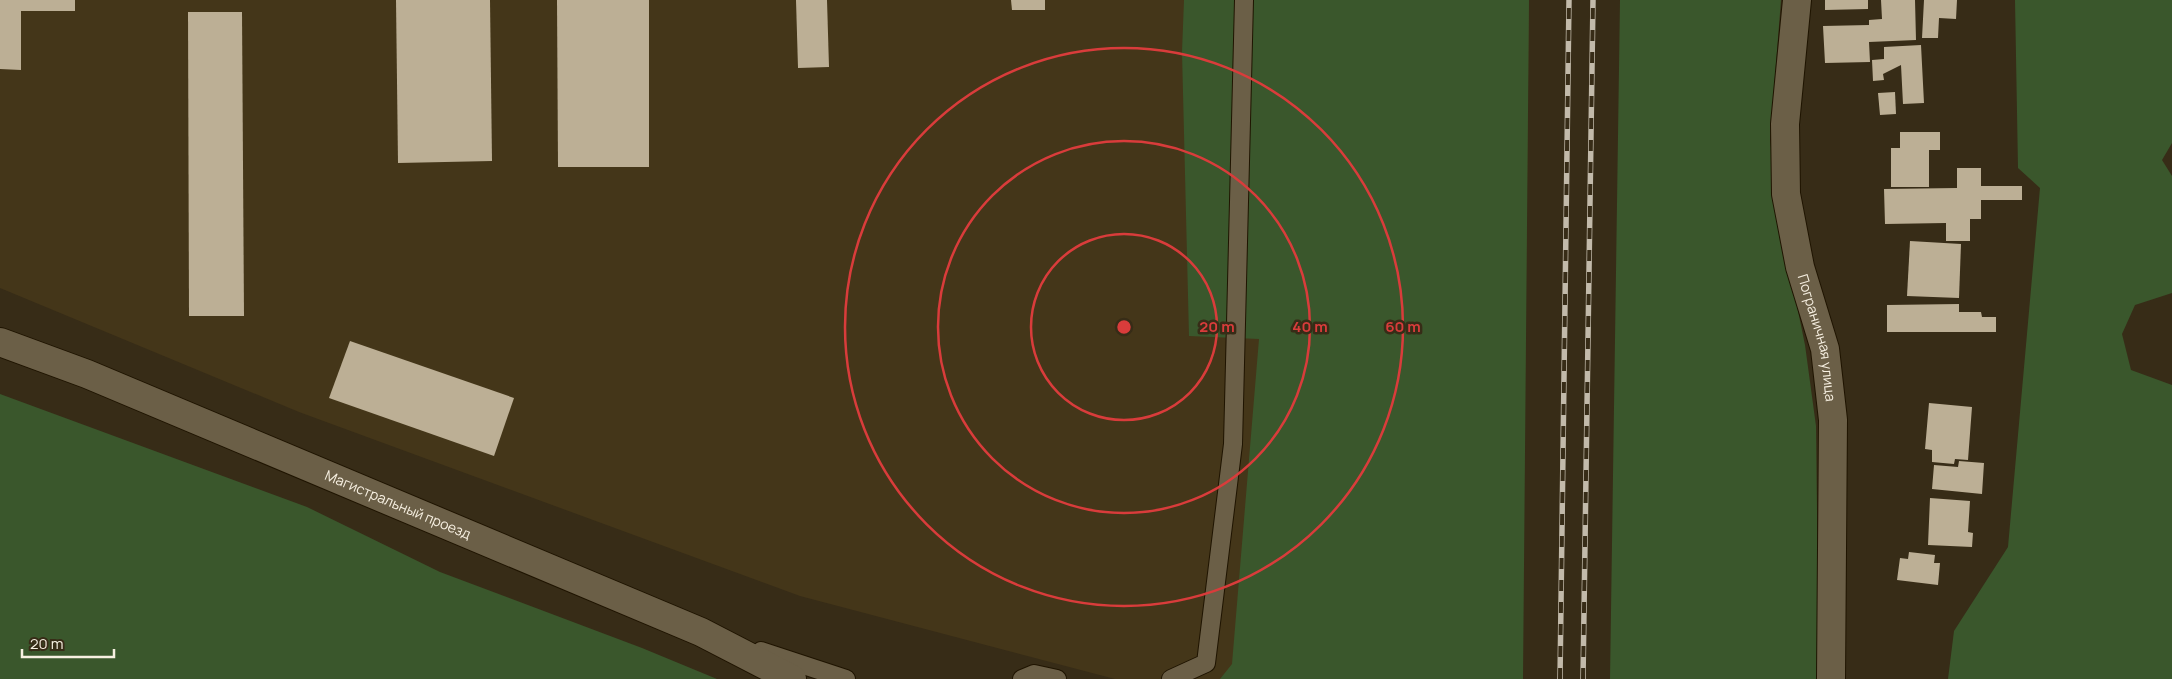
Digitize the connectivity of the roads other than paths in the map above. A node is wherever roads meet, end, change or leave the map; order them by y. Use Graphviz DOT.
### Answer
graph roads {
  1 [pos="1244,0"];
  2 [pos="1797,0"];
  3 [pos="0,342"];
  4 [pos="701,632"];
  5 [pos="792,679"];
  6 [pos="846,679"];
  7 [pos="1022,679"];
  8 [pos="1057,679"];
  9 [pos="1171,679"];
  10 [pos="1831,679"];
  1 -- 9 [label="lane"];
  2 -- 10 [label="main road, Пограничная улица"];
  3 -- 4 [label="main road, Магистральный проезд"];
  4 -- 5 [label="main road, Магистральный проезд"];
  4 -- 6 [label="lane"];
  7 -- 8 [label="lane"];
}
